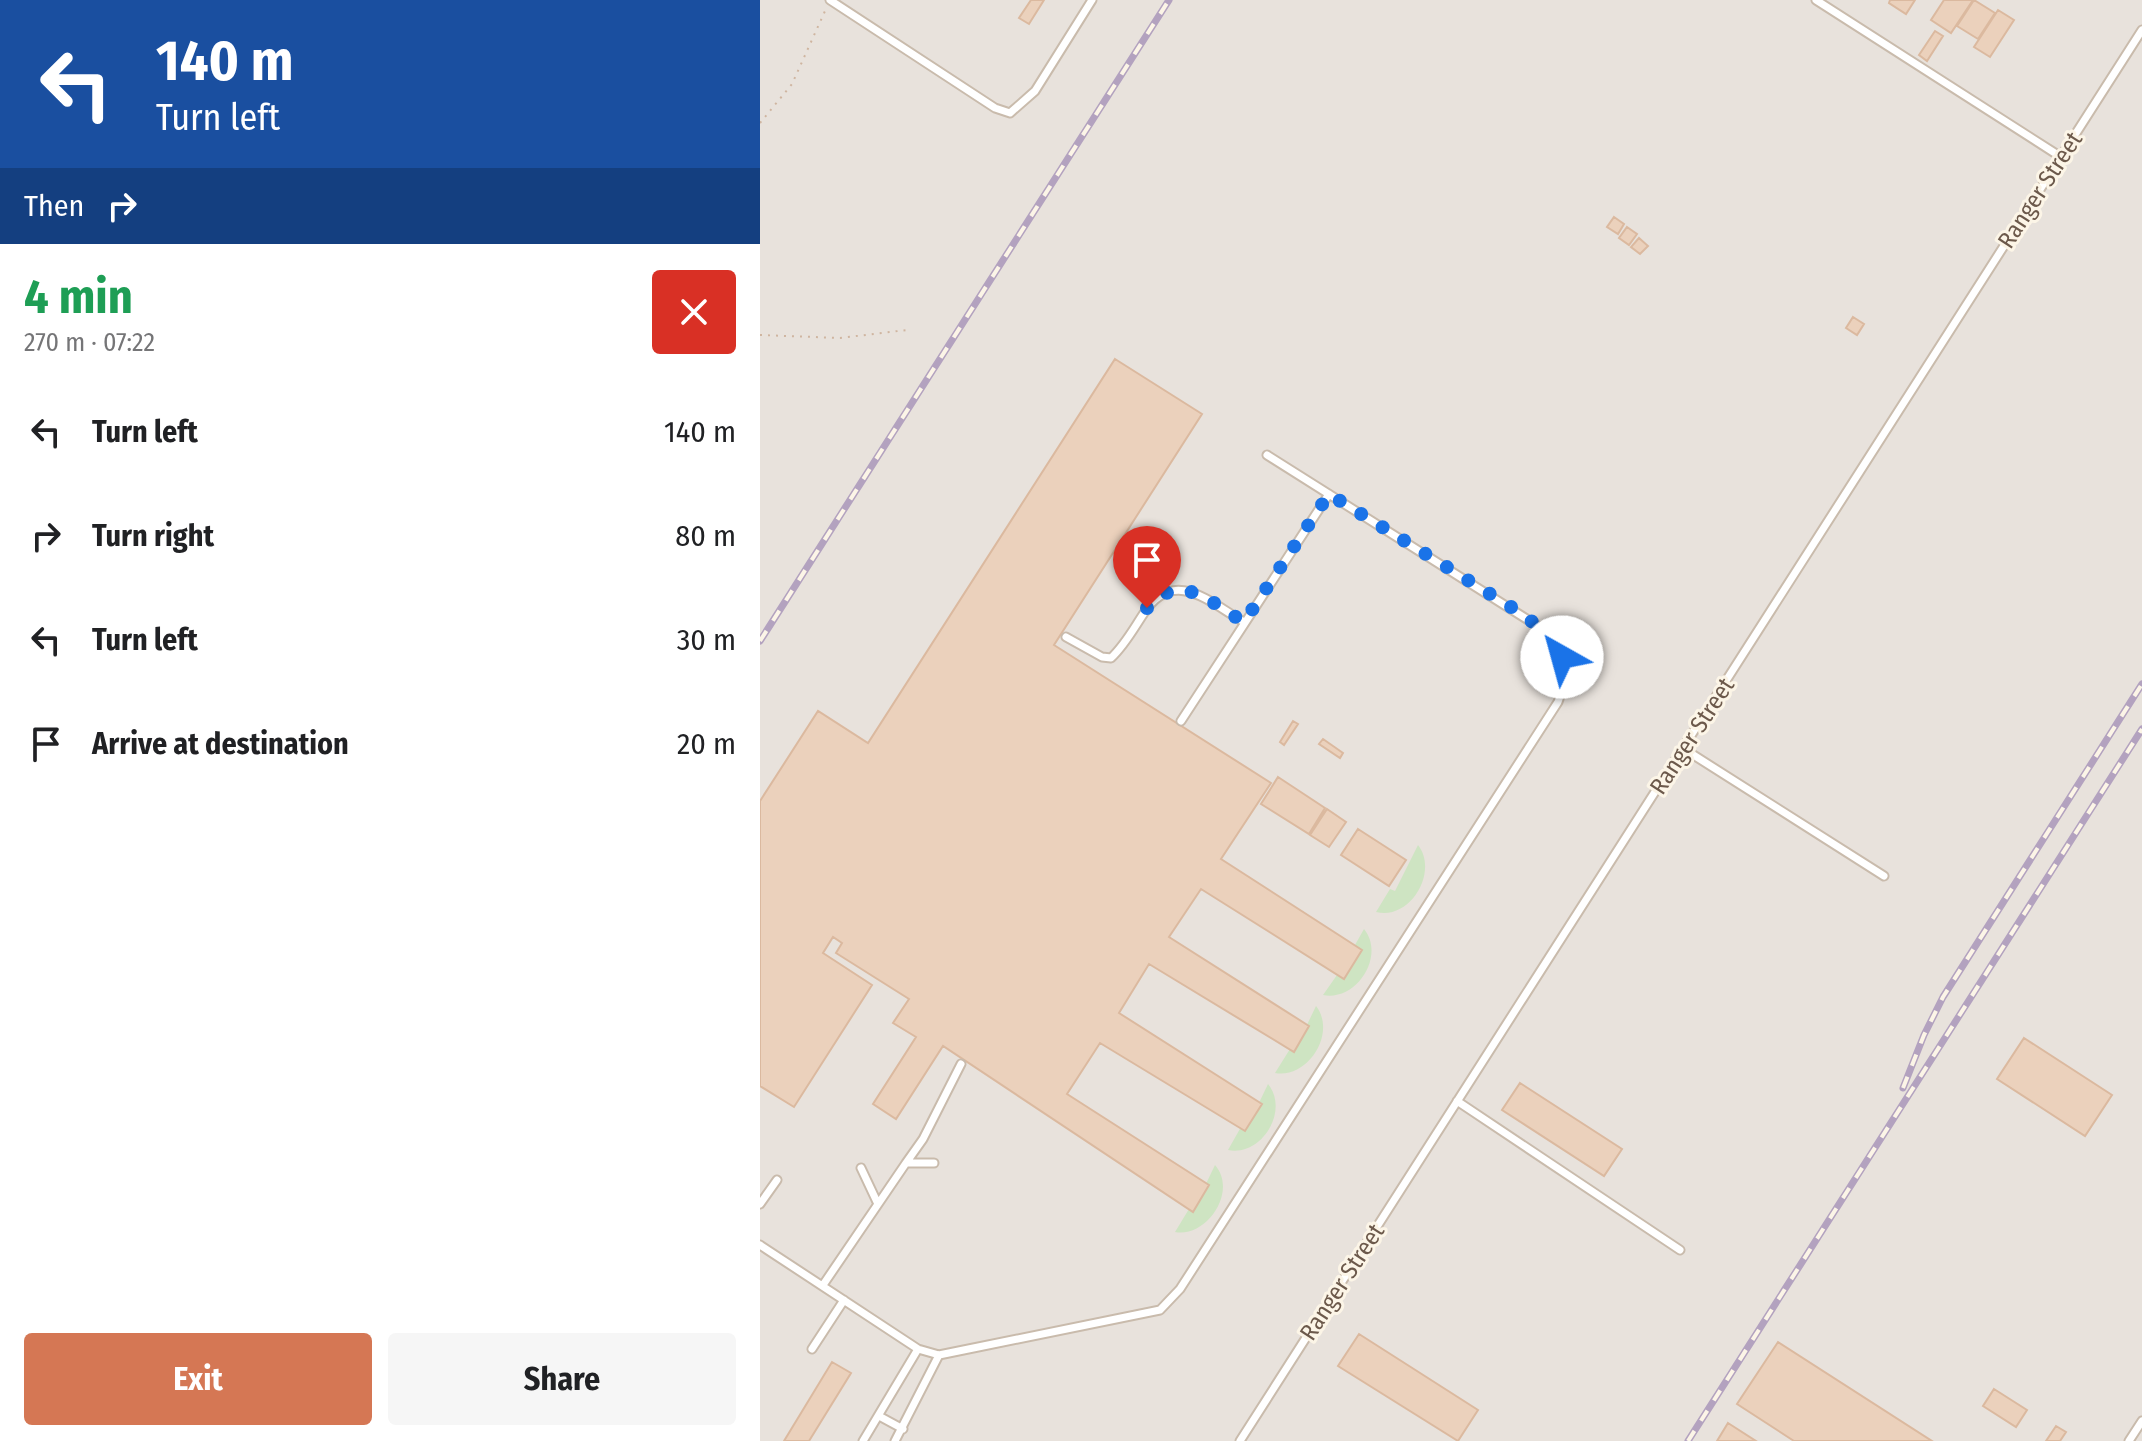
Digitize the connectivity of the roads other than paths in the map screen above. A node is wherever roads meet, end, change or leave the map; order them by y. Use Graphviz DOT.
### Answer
graph roads {
  1 [pos="829,0"];
  2 [pos="1092,0"];
  3 [pos="1819,1"];
  4 [pos="2142,30"];
  5 [pos="2061,157"];
  6 [pos="1267,455"];
  7 [pos="1329,494"];
  8 [pos="1244,622"];
  9 [pos="1066,637"];
  10 [pos="1181,721"];
  11 [pos="1684,749"];
  12 [pos="1884,876"];
  13 [pos="961,1064"];
  14 [pos="1457,1101"];
  15 [pos="906,1163"];
  16 [pos="934,1163"];
  17 [pos="861,1168"];
  18 [pos="777,1180"];
  19 [pos="877,1202"];
  20 [pos="760,1204"];
  21 [pos="760,1245"];
  22 [pos="1680,1250"];
  23 [pos="823,1285"];
  24 [pos="844,1300"];
  25 [pos="812,1349"];
  26 [pos="918,1349"];
  27 [pos="939,1355"];
  28 [pos="879,1416"];
  29 [pos="2142,1421"];
  30 [pos="903,1429"];
  31 [pos="863,1441"];
  32 [pos="895,1441"];
  33 [pos="1240,1441"];
  34 [pos="2129,1441"];
  1 -- 2 [label="lane"];
  3 -- 5 [label="lane"];
  4 -- 5 [label="lane, Ranger Street"];
  5 -- 11 [label="lane, Ranger Street"];
  6 -- 7 [label="lane"];
  7 -- 8 [label="lane"];
  7 -- 27 [label="lane"];
  8 -- 9 [label="lane"];
  8 -- 10 [label="lane"];
  11 -- 12 [label="lane"];
  11 -- 14 [label="lane, Ranger Street"];
  13 -- 15 [label="lane"];
  14 -- 22 [label="lane"];
  14 -- 33 [label="lane, Ranger Street"];
  15 -- 16 [label="lane"];
  15 -- 19 [label="lane"];
  17 -- 19 [label="lane"];
  18 -- 20 [label="lane"];
  19 -- 23 [label="lane"];
  21 -- 23 [label="lane"];
  23 -- 24 [label="lane"];
  24 -- 25 [label="lane"];
  24 -- 26 [label="lane"];
  26 -- 27 [label="lane"];
  26 -- 28 [label="lane"];
  27 -- 30 [label="lane"];
  28 -- 30 [label="lane"];
  28 -- 31 [label="lane"];
  29 -- 34 [label="lane"];
  30 -- 32 [label="lane"];
}
